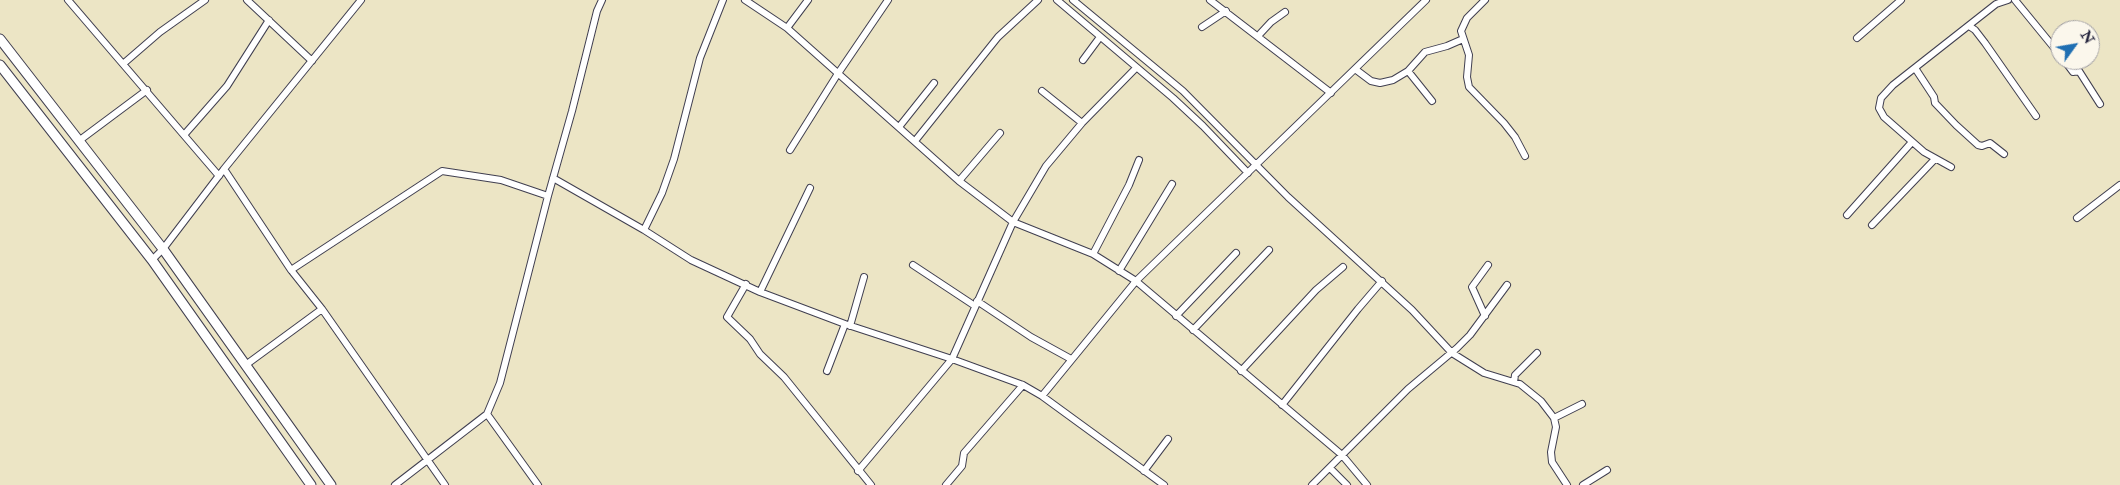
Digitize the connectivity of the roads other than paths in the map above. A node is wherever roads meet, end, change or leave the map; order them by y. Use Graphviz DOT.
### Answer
graph roads {
  1 [pos="68,0"];
  2 [pos="205,0"];
  3 [pos="248,0"];
  4 [pos="362,0"];
  5 [pos="602,0"];
  6 [pos="724,0"];
  7 [pos="808,0"];
  8 [pos="888,0"];
  9 [pos="1038,0"];
  10 [pos="1057,0"];
  11 [pos="1073,0"];
  12 [pos="1210,0"];
  13 [pos="1426,0"];
  14 [pos="1485,0"];
  15 [pos="1901,0"];
  16 [pos="2008,0"];
  17 [pos="2015,0"];
  18 [pos="748,1"];
  19 [pos="1226,11"];
  20 [pos="1284,12"];
  21 [pos="269,20"];
  22 [pos="1968,26"];
  23 [pos="1202,27"];
  24 [pos="787,28"];
  25 [pos="1258,36"];
  26 [pos="1100,38"];
  27 [pos="1857,38"];
  28 [pos="0,39"];
  29 [pos="1463,39"];
  30 [pos="2050,43"];
  31 [pos="312,60"];
  32 [pos="1083,60"];
  33 [pos="123,64"];
  34 [pos="0,65"];
  35 [pos="1136,68"];
  36 [pos="1915,68"];
  37 [pos="1355,69"];
  38 [pos="2072,70"];
  39 [pos="1408,71"];
  40 [pos="837,74"];
  41 [pos="934,83"];
  42 [pos="147,90"];
  43 [pos="1042,91"];
  44 [pos="1331,93"];
  45 [pos="1432,100"];
  46 [pos="2100,104"];
  47 [pos="2036,116"];
  48 [pos="1082,123"];
  49 [pos="899,127"];
  50 [pos="1000,133"];
  51 [pos="184,135"];
  52 [pos="80,140"];
  53 [pos="915,141"];
  54 [pos="1912,142"];
  55 [pos="790,150"];
  56 [pos="2004,154"];
  57 [pos="1525,156"];
  58 [pos="1935,158"];
  59 [pos="1138,160"];
  60 [pos="1257,164"];
  61 [pos="1951,167"];
  62 [pos="224,169"];
  63 [pos="1248,173"];
  64 [pos="219,176"];
  65 [pos="552,178"];
  66 [pos="959,180"];
  67 [pos="1172,184"];
  68 [pos="2120,184"];
  69 [pos="810,188"];
  70 [pos="548,196"];
  71 [pos="1847,215"];
  72 [pos="2077,218"];
  73 [pos="1014,222"];
  74 [pos="1872,225"];
  75 [pos="644,230"];
  76 [pos="163,249"];
  77 [pos="1269,250"];
  78 [pos="1236,253"];
  79 [pos="1093,254"];
  80 [pos="152,260"];
  81 [pos="913,265"];
  82 [pos="1488,265"];
  83 [pos="1343,267"];
  84 [pos="291,270"];
  85 [pos="1119,271"];
  86 [pos="864,276"];
  87 [pos="1136,281"];
  88 [pos="1382,282"];
  89 [pos="746,284"];
  90 [pos="1507,285"];
  91 [pos="760,292"];
  92 [pos="976,303"];
  93 [pos="322,309"];
  94 [pos="1176,316"];
  95 [pos="1485,316"];
  96 [pos="848,325"];
  97 [pos="1193,330"];
  98 [pos="1452,353"];
  99 [pos="1537,353"];
  100 [pos="952,359"];
  101 [pos="1071,360"];
  102 [pos="247,364"];
  103 [pos="1241,370"];
  104 [pos="827,371"];
  105 [pos="1514,382"];
  106 [pos="1023,385"];
  107 [pos="1042,396"];
  108 [pos="1582,404"];
  109 [pos="1282,405"];
  110 [pos="487,414"];
  111 [pos="1554,418"];
  112 [pos="1168,439"];
  113 [pos="1342,456"];
  114 [pos="428,460"];
  115 [pos="1330,468"];
  116 [pos="1607,470"];
  117 [pos="858,471"];
  118 [pos="1144,471"];
  119 [pos="311,485"];
  120 [pos="332,485"];
  121 [pos="395,485"];
  122 [pos="445,485"];
  123 [pos="538,485"];
  124 [pos="871,485"];
  125 [pos="946,485"];
  126 [pos="1164,485"];
  127 [pos="1312,485"];
  128 [pos="1347,485"];
  129 [pos="1367,485"];
  130 [pos="1566,485"];
  131 [pos="1583,485"];
  1 -- 33 [label="street"];
  2 -- 33 [label="street"];
  3 -- 21 [label="street"];
  4 -- 31 [label="street"];
  5 -- 65 [label="street"];
  6 -- 75 [label="street"];
  7 -- 24 [label="street"];
  8 -- 40 [label="street"];
  9 -- 53 [label="street"];
  10 -- 26 [label="street"];
  11 -- 60 [label="street"];
  12 -- 19 [label="street"];
  13 -- 37 [label="street"];
  14 -- 29 [label="street"];
  15 -- 27 [label="street"];
  16 -- 22 [label="street"];
  17 -- 30 [label="street"];
  18 -- 24 [label="street"];
  19 -- 23 [label="street"];
  19 -- 25 [label="street"];
  20 -- 25 [label="street"];
  21 -- 31 [label="street"];
  21 -- 51 [label="street"];
  22 -- 36 [label="street"];
  22 -- 47 [label="street"];
  24 -- 40 [label="street"];
  25 -- 44 [label="street"];
  26 -- 32 [label="street"];
  26 -- 35 [label="street"];
  28 -- 52 [label="street"];
  29 -- 39 [label="street"];
  29 -- 57 [label="street"];
  31 -- 62 [label="street"];
  33 -- 42 [label="street"];
  34 -- 80 [label="street"];
  35 -- 48 [label="street"];
  35 -- 63 [label="street"];
  36 -- 54 [label="street"];
  36 -- 56 [label="street"];
  37 -- 39 [label="street"];
  37 -- 44 [label="street"];
  38 -- 46 [label="street"];
  39 -- 45 [label="street"];
  40 -- 49 [label="street"];
  40 -- 55 [label="street"];
  41 -- 49 [label="street"];
  42 -- 51 [label="street"];
  42 -- 52 [label="street"];
  43 -- 48 [label="street"];
  44 -- 60 [label="street"];
  48 -- 73 [label="street"];
  49 -- 53 [label="street"];
  50 -- 66 [label="street"];
  51 -- 64 [label="street"];
  52 -- 76 [label="street"];
  53 -- 66 [label="street"];
  54 -- 58 [label="street"];
  54 -- 71 [label="street"];
  58 -- 61 [label="street"];
  58 -- 74 [label="street"];
  59 -- 79 [label="street"];
  60 -- 63 [label="street"];
  60 -- 88 [label="street"];
  62 -- 64 [label="street"];
  62 -- 84 [label="street"];
  63 -- 87 [label="street"];
  64 -- 76 [label="street"];
  65 -- 70 [label="street"];
  65 -- 75 [label="street"];
  66 -- 73 [label="street"];
  67 -- 85 [label="street"];
  68 -- 72 [label="street"];
  69 -- 91 [label="street"];
  70 -- 84 [label="street"];
  70 -- 110 [label="street"];
  73 -- 79 [label="street"];
  73 -- 92 [label="street"];
  75 -- 89 [label="street"];
  76 -- 80 [label="street"];
  76 -- 102 [label="street"];
  77 -- 97 [label="street"];
  78 -- 94 [label="street"];
  79 -- 85 [label="street"];
  80 -- 119 [label="street"];
  81 -- 92 [label="street"];
  82 -- 95 [label="street"];
  83 -- 103 [label="street"];
  84 -- 93 [label="street"];
  85 -- 87 [label="street"];
  86 -- 96 [label="street"];
  87 -- 94 [label="street"];
  87 -- 101 [label="street"];
  88 -- 98 [label="street"];
  88 -- 109 [label="street"];
  89 -- 91 [label="street"];
  89 -- 117 [label="street"];
  90 -- 95 [label="street"];
  91 -- 96 [label="street"];
  92 -- 100 [label="street"];
  92 -- 101 [label="street"];
  93 -- 102 [label="street"];
  93 -- 114 [label="street"];
  94 -- 97 [label="street"];
  95 -- 98 [label="street"];
  96 -- 100 [label="street"];
  96 -- 104 [label="street"];
  97 -- 103 [label="street"];
  98 -- 105 [label="street"];
  98 -- 113 [label="street"];
  99 -- 105 [label="street"];
  100 -- 106 [label="street"];
  100 -- 117 [label="street"];
  101 -- 107 [label="street"];
  102 -- 120 [label="street"];
  103 -- 109 [label="street"];
  105 -- 111 [label="street"];
  106 -- 107 [label="street"];
  106 -- 125 [label="street"];
  107 -- 118 [label="street"];
  108 -- 111 [label="street"];
  109 -- 113 [label="street"];
  110 -- 114 [label="street"];
  110 -- 123 [label="street"];
  111 -- 130 [label="street"];
  112 -- 118 [label="street"];
  113 -- 115 [label="street"];
  113 -- 129 [label="street"];
  114 -- 121 [label="street"];
  114 -- 122 [label="street"];
  115 -- 127 [label="street"];
  115 -- 128 [label="street"];
  116 -- 131 [label="street"];
  117 -- 124 [label="street"];
  118 -- 126 [label="street"];
}
